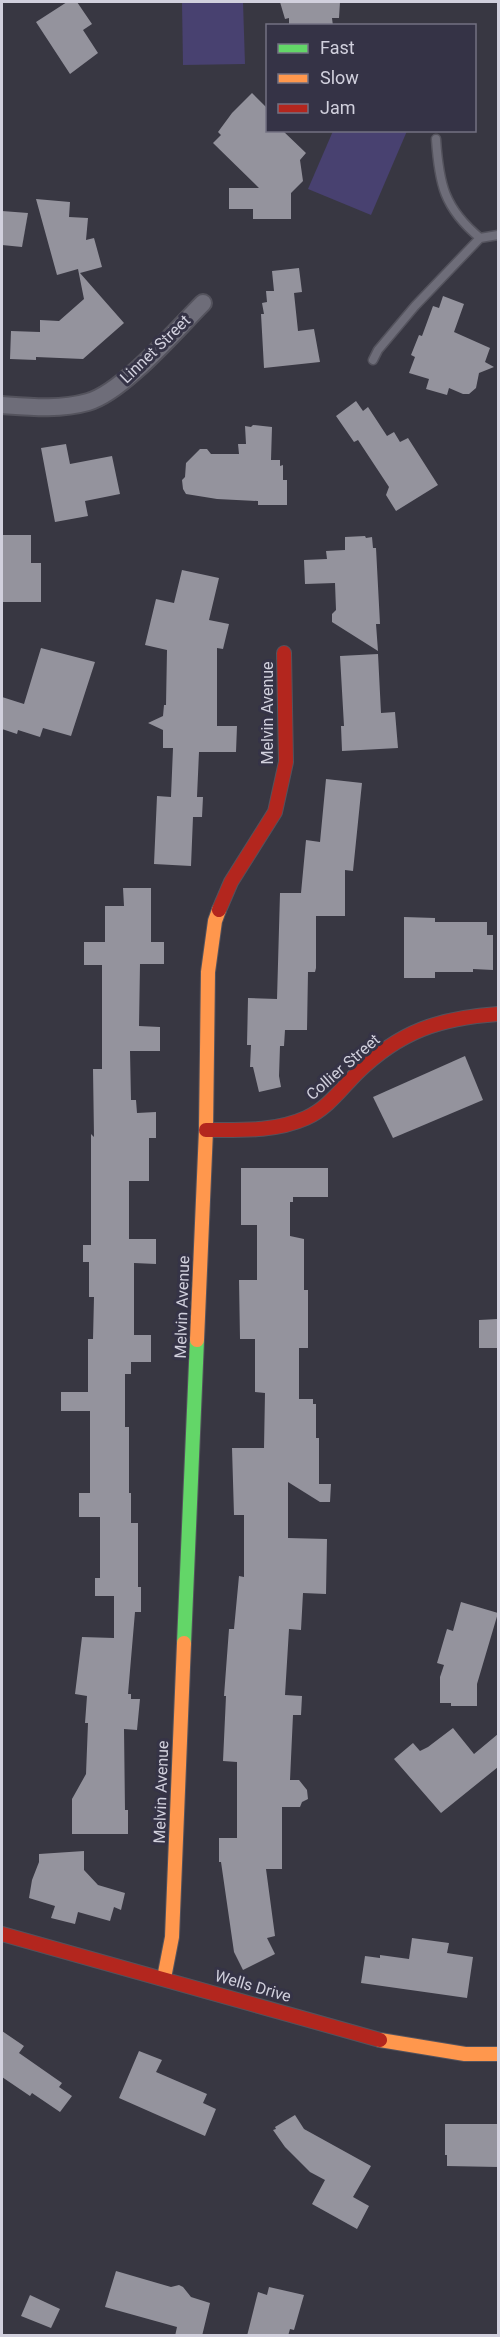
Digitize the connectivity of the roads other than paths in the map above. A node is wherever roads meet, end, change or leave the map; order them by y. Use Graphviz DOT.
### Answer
graph roads {
  1 [pos="436,139"];
  2 [pos="498,235"];
  3 [pos="480,238"];
  4 [pos="202,303"];
  5 [pos="373,360"];
  6 [pos="2,405"];
  7 [pos="284,653"];
  8 [pos="498,1014"];
  9 [pos="206,1130"];
  10 [pos="2,1934"];
  11 [pos="164,1978"];
  12 [pos="498,2055"];
  1 -- 3 [label="lane"];
  2 -- 3 [label="lane"];
  3 -- 5 [label="lane"];
  4 -- 6 [label="street, Linnet Street"];
  7 -- 9 [label="street, Melvin Avenue"];
  8 -- 9 [label="street, Collier Street"];
  9 -- 11 [label="street, Melvin Avenue"];
  10 -- 11 [label="street, Wells Drive"];
  11 -- 12 [label="street, Wells Drive"];
}
